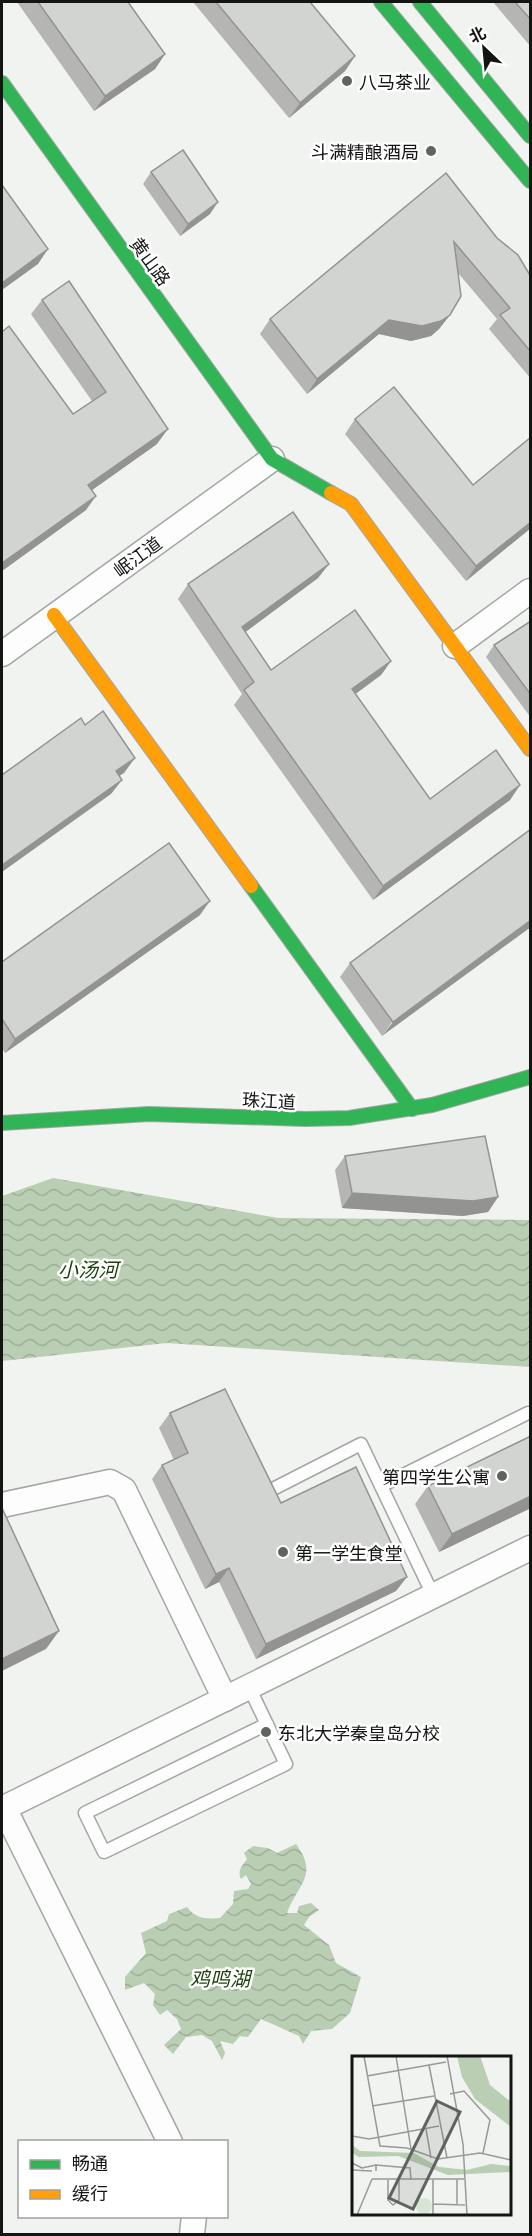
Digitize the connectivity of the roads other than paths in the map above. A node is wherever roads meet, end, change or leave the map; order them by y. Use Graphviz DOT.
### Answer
graph roads {
  1 [pos="381,2"];
  2 [pos="420,2"];
  3 [pos="2,83"];
  4 [pos="531,136"];
  5 [pos="531,181"];
  6 [pos="272,459"];
  7 [pos="531,591"];
  8 [pos="54,615"];
  9 [pos="455,646"];
  10 [pos="2,654"];
  11 [pos="531,749"];
  12 [pos="531,1077"];
  13 [pos="412,1109"];
  14 [pos="2,1123"];
  15 [pos="528,1413"];
  16 [pos="381,1486"];
  17 [pos="269,1491"];
  18 [pos="2,1505"];
  19 [pos="531,1548"];
  20 [pos="434,1595"];
  21 [pos="249,1687"];
  22 [pos="225,1699"];
  23 [pos="267,1725"];
  24 [pos="3,1808"];
  25 [pos="169,2140"];
  26 [pos="194,2218"];
  27 [pos="192,2235"];
  1 -- 5 [label="street"];
  2 -- 4 [label="street"];
  3 -- 6 [label="street, 黄山路"];
  6 -- 8 [label="street, 岷江道"];
  6 -- 9 [label="street"];
  7 -- 9 [label="street"];
  8 -- 10 [label="street, 岷江道"];
  8 -- 13 [label="street"];
  9 -- 11 [label="street"];
  12 -- 13 [label="street, 珠江道"];
  13 -- 14 [label="street, 珠江道"];
  15 -- 16 [label="lane"];
  16 -- 17 [label="lane"];
  16 -- 20 [label="lane"];
  18 -- 22 [label="street"];
  19 -- 20 [label="street"];
  20 -- 21 [label="street"];
  21 -- 22 [label="street"];
  21 -- 23 [label="lane"];
  22 -- 24 [label="street"];
  23 -- 23 [label="lane"];
  24 -- 25 [label="street"];
  26 -- 27 [label="street"];
}
